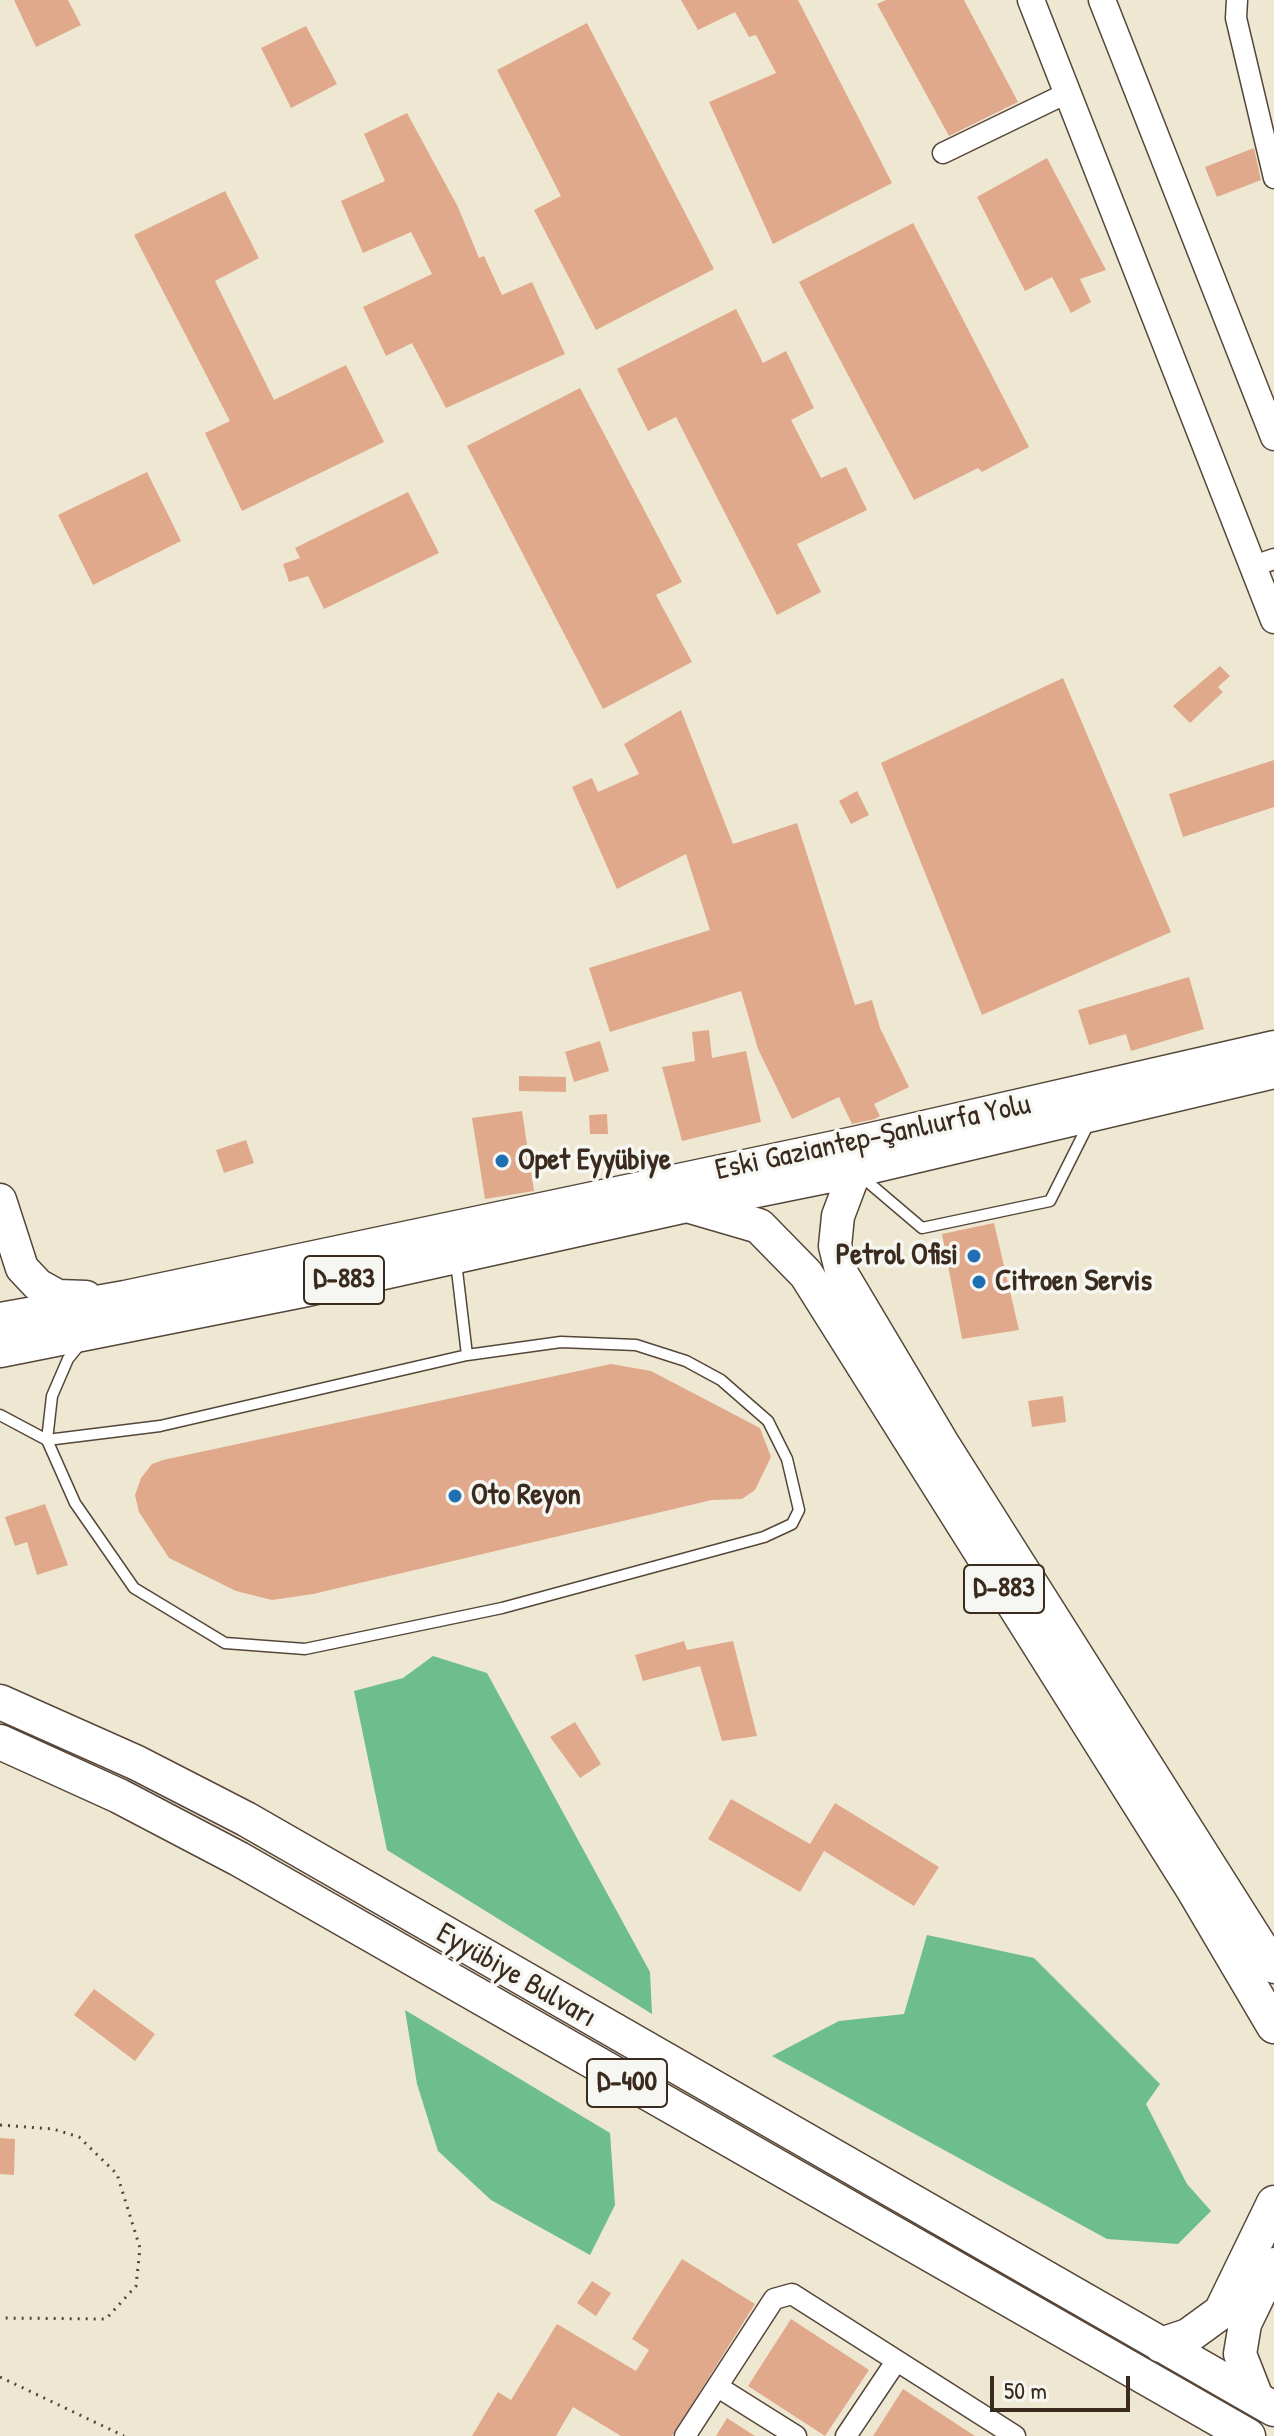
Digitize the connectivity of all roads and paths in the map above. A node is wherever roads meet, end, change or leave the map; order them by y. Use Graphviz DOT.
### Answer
graph roads {
  1 [pos="1031,0"];
  2 [pos="1102,0"];
  3 [pos="1237,0"];
  4 [pos="1065,94"];
  5 [pos="943,153"];
  6 [pos="1274,178"];
  7 [pos="1274,437"];
  8 [pos="1263,563"];
  9 [pos="1274,620"];
  10 [pos="1274,1047"];
  11 [pos="1274,1072"];
  12 [pos="1093,1115"];
  13 [pos="855,1171"];
  14 [pos="0,1200"];
  15 [pos="687,1205"];
  16 [pos="456,1255"];
  17 [pos="125,1297"];
  18 [pos="0,1319"];
  19 [pos="89,1335"];
  20 [pos="0,1350"];
  21 [pos="467,1355"];
  22 [pos="0,1415"];
  23 [pos="47,1440"];
  24 [pos="0,1702"];
  25 [pos="0,1742"];
  26 [pos="1274,1967"];
  27 [pos="1274,2026"];
  28 [pos="0,2125"];
  29 [pos="1274,2203"];
  30 [pos="1274,2264"];
  31 [pos="0,2318"];
  32 [pos="1161,2345"];
  33 [pos="895,2363"];
  34 [pos="0,2377"];
  35 [pos="718,2387"];
  36 [pos="1266,2404"];
  37 [pos="1003,2433"];
  38 [pos="124,2436"];
  39 [pos="685,2436"];
  40 [pos="796,2436"];
  41 [pos="846,2436"];
  42 [pos="1248,2436"];
  1 -- 4 [label="street"];
  2 -- 7 [label="street"];
  3 -- 6 [label="street"];
  4 -- 5 [label="street"];
  4 -- 8 [label="street"];
  8 -- 9 [label="street"];
  10 -- 17 [label="main road, Eski Gaziantep-Şanlıurfa Yolu"];
  11 -- 12 [label="main road, Eski Gaziantep-Şanlıurfa Yolu"];
  12 -- 13 [label="main road, Eski Gaziantep-Şanlıurfa Yolu"];
  12 -- 13 [label="lane"];
  13 -- 15 [label="main road, Eski Gaziantep-Şanlıurfa Yolu"];
  13 -- 26 [label="main road"];
  14 -- 17 [label="main road"];
  15 -- 16 [label="highway, D-883"];
  15 -- 27 [label="highway, D-883"];
  16 -- 19 [label="highway, D-883"];
  16 -- 21 [label="lane"];
  17 -- 18 [label="main road, Eski Gaziantep-Şanlıurfa Yolu"];
  19 -- 20 [label="highway, D-883"];
  19 -- 23 [label="lane"];
  21 -- 23 [label="lane"];
  21 -- 23 [label="lane"];
  22 -- 23 [label="lane"];
  24 -- 32 [label="highway, Eyyübiye Bulvarı / D-400"];
  25 -- 42 [label="highway, Eyyübiye Bulvarı / D-400"];
  28 -- 31 [label="path"];
  29 -- 32 [label="highway"];
  30 -- 36 [label="main road"];
  32 -- 36 [label="highway, Eyyübiye Bulvarı / D-400"];
  33 -- 35 [label="street"];
  33 -- 37 [label="street"];
  33 -- 41 [label="street"];
  34 -- 38 [label="path"];
  35 -- 39 [label="street"];
  35 -- 40 [label="street"];
}
